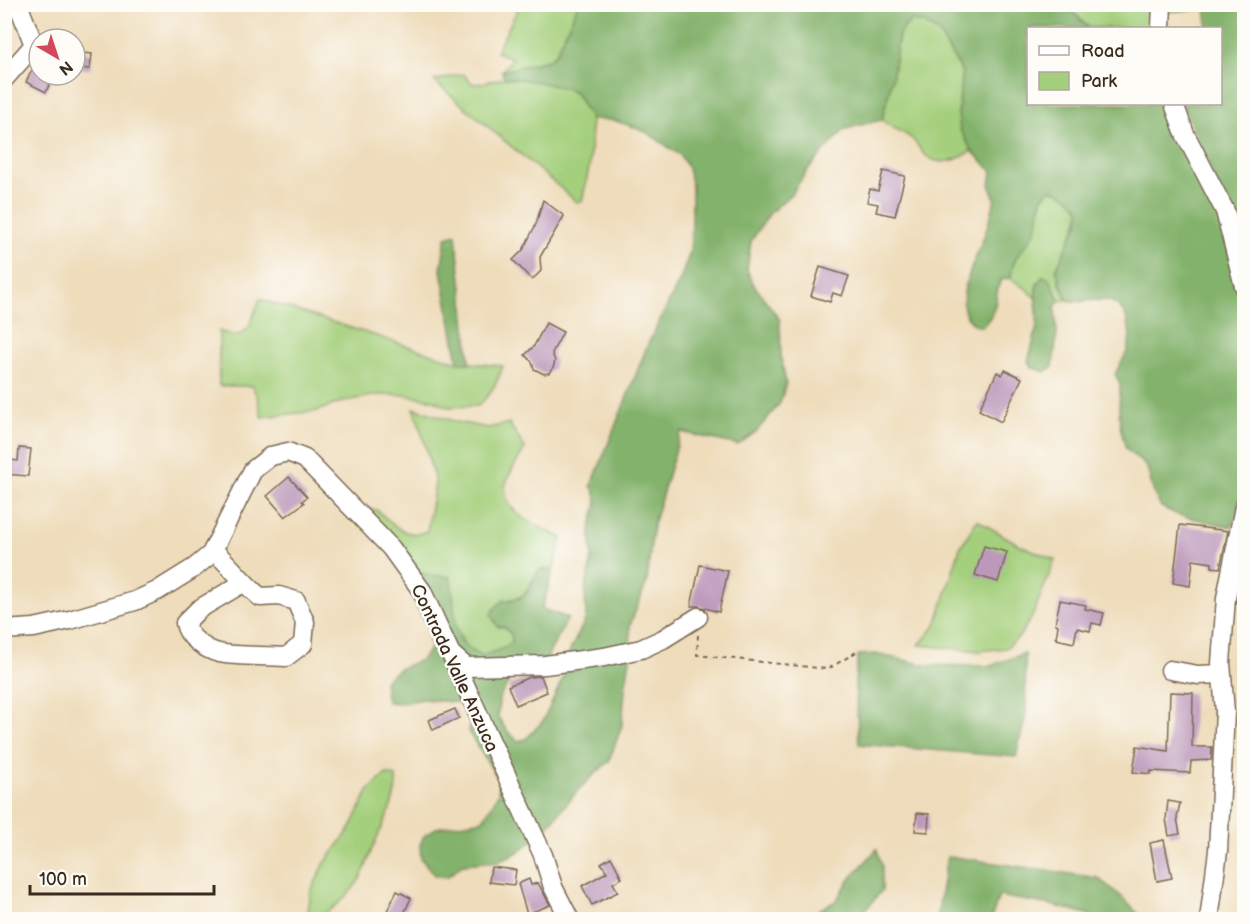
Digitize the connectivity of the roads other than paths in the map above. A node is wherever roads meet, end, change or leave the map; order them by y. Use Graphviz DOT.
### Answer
graph roads {
  1 [pos="18,4"];
  2 [pos="1162,4"];
  3 [pos="1161,27"];
  4 [pos="4,79"];
  5 [pos="1174,105"];
  6 [pos="1245,286"];
  7 [pos="1245,507"];
  8 [pos="213,550"];
  9 [pos="243,583"];
  10 [pos="698,617"];
  11 [pos="4,630"];
  12 [pos="448,652"];
  13 [pos="1170,670"];
  14 [pos="1221,674"];
  15 [pos="570,920"];
  16 [pos="1209,920"];
  1 -- 4 [label="street"];
  2 -- 3 [label="street"];
  5 -- 6 [label="street"];
  7 -- 14 [label="street"];
  8 -- 9 [label="street"];
  8 -- 11 [label="street, Contrada Valle Anzuca"];
  8 -- 12 [label="street, Contrada Valle Anzuca"];
  9 -- 9 [label="street"];
  10 -- 12 [label="street"];
  12 -- 15 [label="street, Contrada Valle Anzuca"];
  13 -- 14 [label="street"];
  14 -- 16 [label="street"];
}
